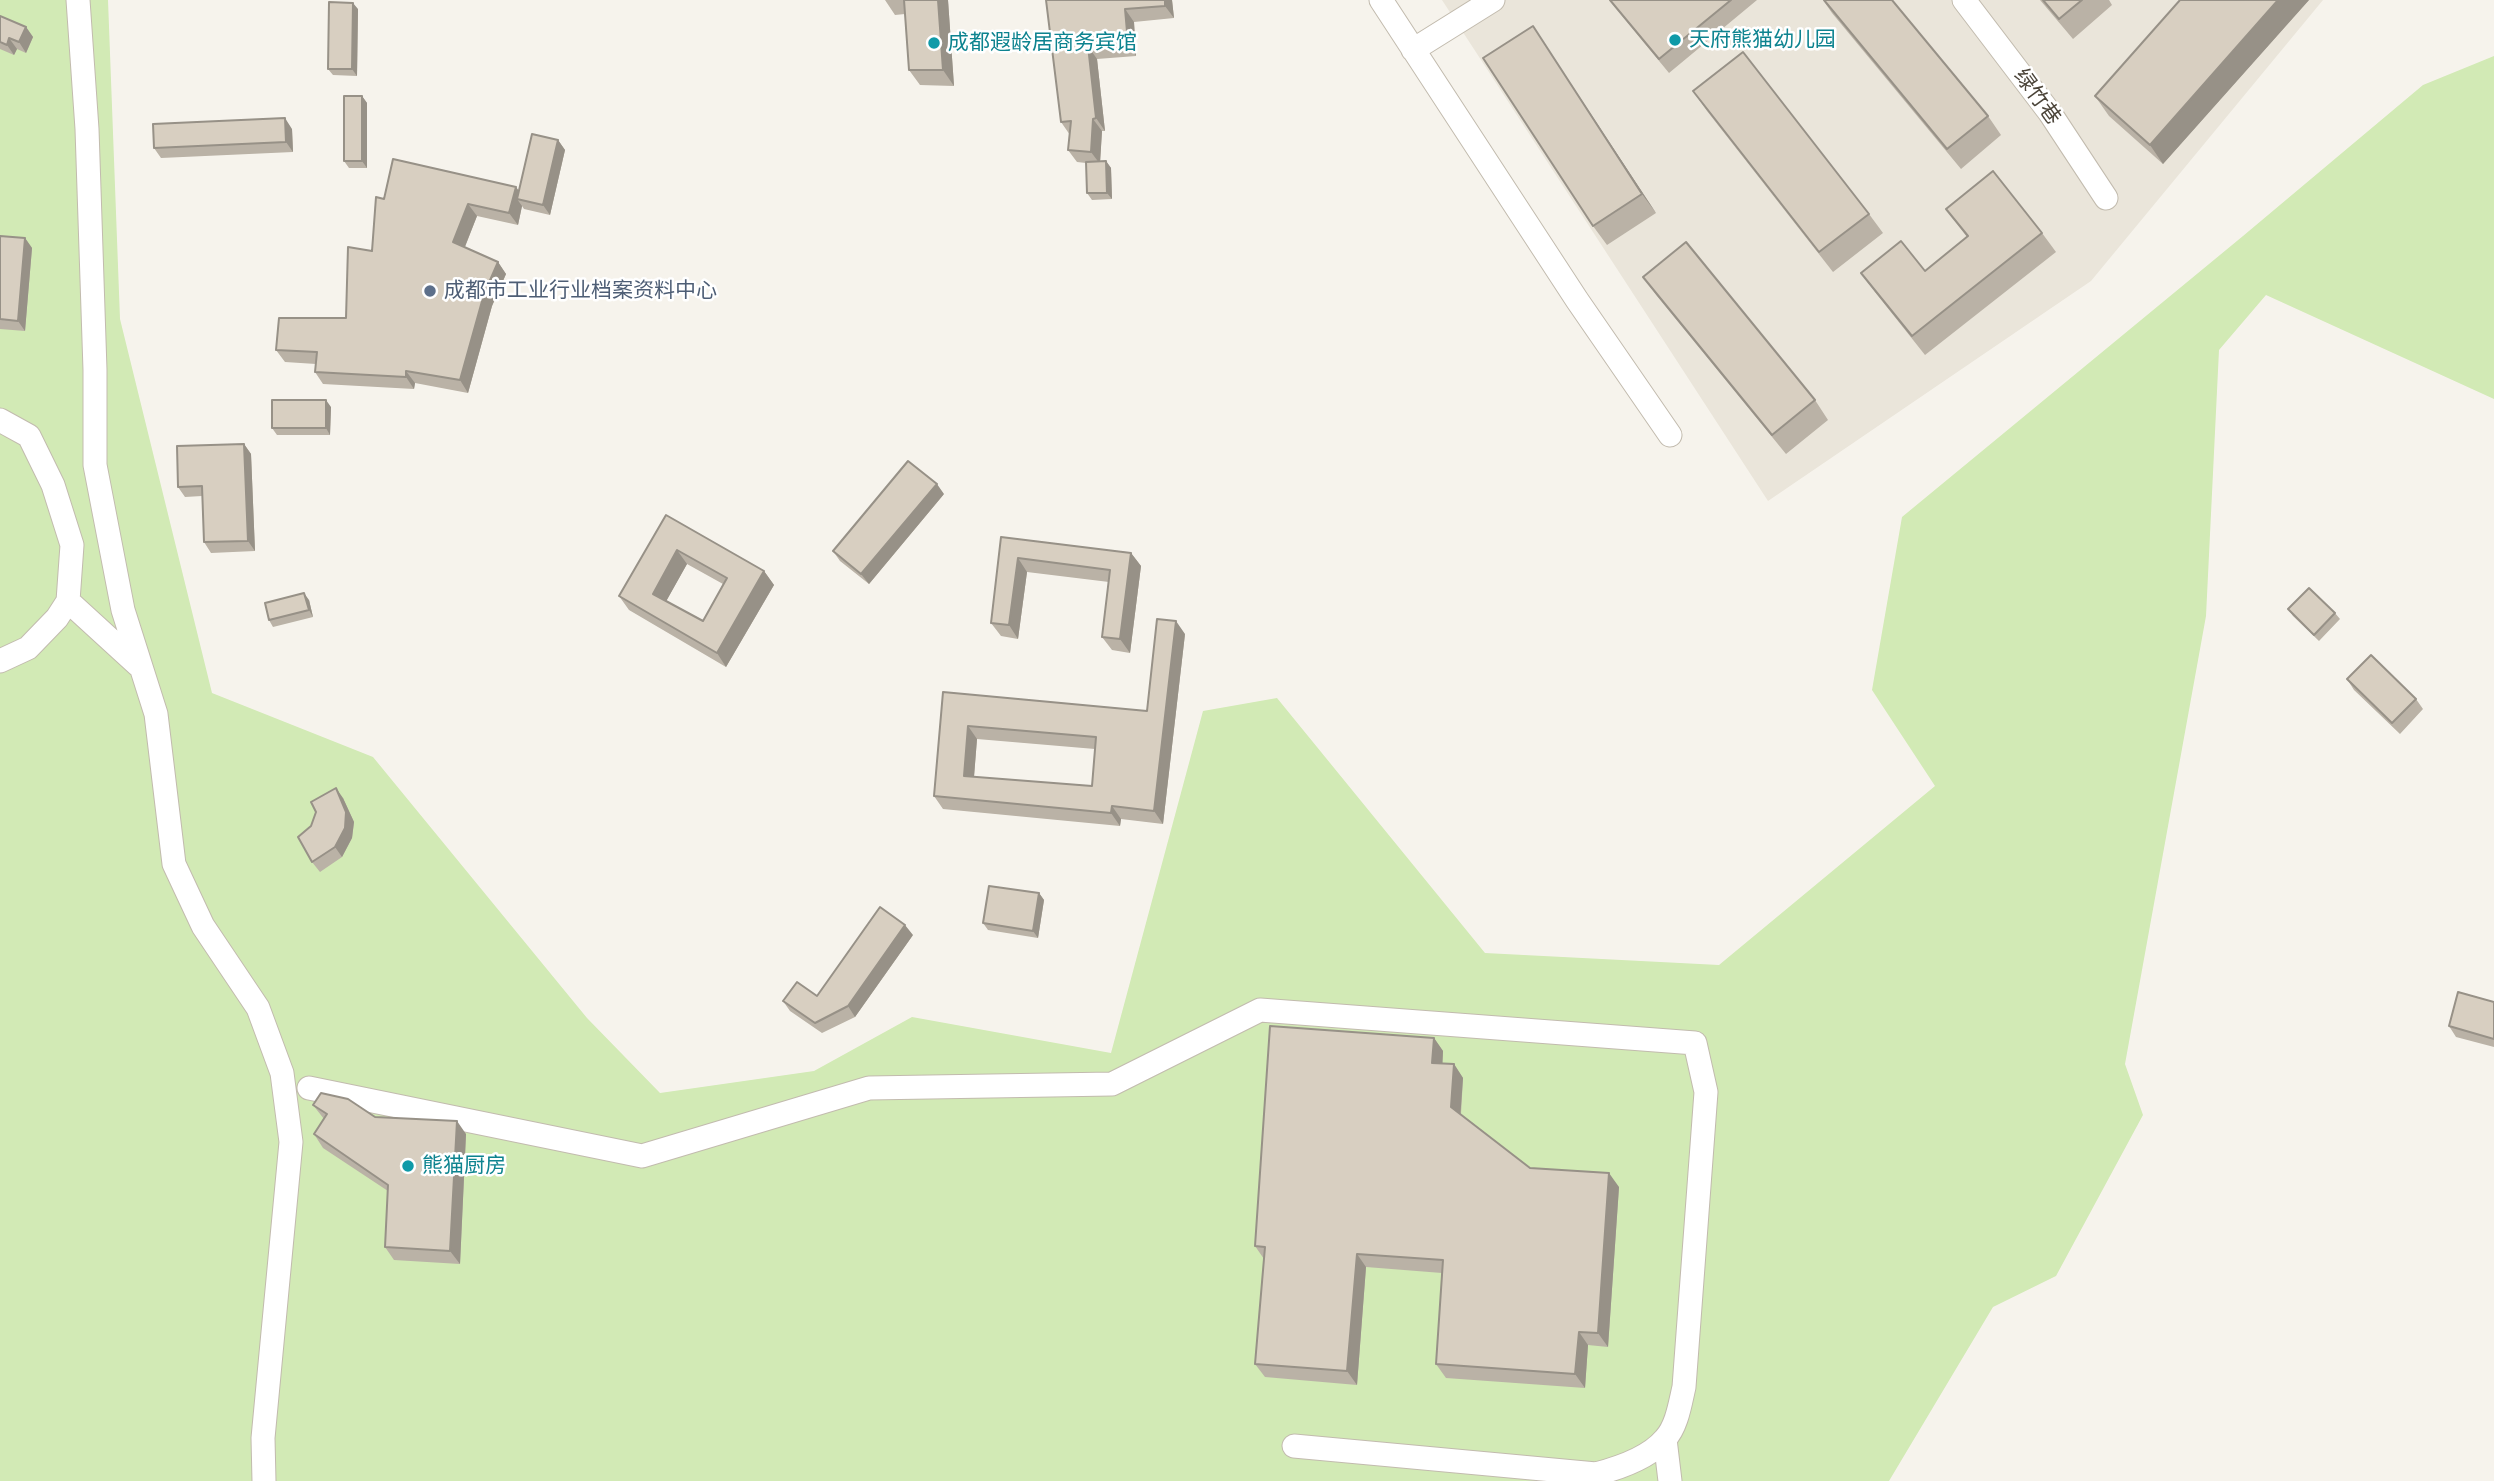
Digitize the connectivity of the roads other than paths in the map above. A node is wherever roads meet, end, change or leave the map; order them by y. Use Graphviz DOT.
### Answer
graph roads {
  1 [pos="78,0"];
  2 [pos="1381,0"];
  3 [pos="1493,0"];
  4 [pos="1964,0"];
  5 [pos="1413,50"];
  6 [pos="2106,198"];
  7 [pos="0,420"];
  8 [pos="1670,435"];
  9 [pos="68,601"];
  10 [pos="0,661"];
  11 [pos="139,666"];
  12 [pos="309,1088"];
  13 [pos="1665,1439"];
  14 [pos="1294,1446"];
  15 [pos="264,1481"];
  16 [pos="1670,1481"];
  1 -- 11 [label="street"];
  2 -- 5 [label="street"];
  3 -- 5 [label="street"];
  4 -- 6 [label="street, 绿竹巷"];
  5 -- 8 [label="street"];
  7 -- 9 [label="street"];
  9 -- 10 [label="street"];
  9 -- 11 [label="street"];
  11 -- 15 [label="street"];
  12 -- 13 [label="street"];
  13 -- 14 [label="street"];
  13 -- 16 [label="street"];
}
